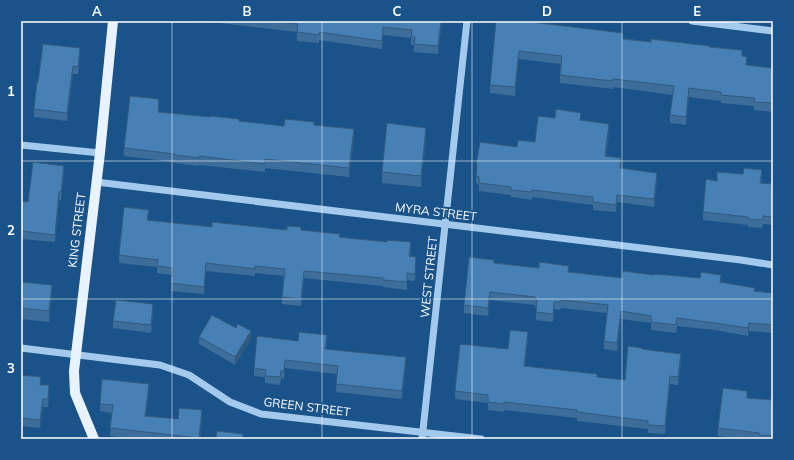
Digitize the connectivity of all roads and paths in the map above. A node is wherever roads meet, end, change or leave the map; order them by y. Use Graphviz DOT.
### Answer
graph roads {
  1 [pos="113,21"];
  2 [pos="467,21"];
  3 [pos="692,21"];
  4 [pos="773,31"];
  5 [pos="21,145"];
  6 [pos="100,154"];
  7 [pos="96,182"];
  8 [pos="446,224"];
  9 [pos="773,265"];
  10 [pos="21,348"];
  11 [pos="75,354"];
  12 [pos="422,435"];
  13 [pos="94,439"];
  14 [pos="481,439"];
  1 -- 6 [label="main road, KING STREET"];
  2 -- 8 [label="street, WEST STREET"];
  3 -- 4 [label="street"];
  5 -- 6 [label="street"];
  6 -- 7 [label="main road, KING STREET"];
  7 -- 8 [label="street, MYRA STREET"];
  7 -- 11 [label="main road, KING STREET"];
  8 -- 9 [label="street, MYRA STREET"];
  8 -- 12 [label="street, WEST STREET"];
  10 -- 11 [label="street, GREEN STREET"];
  11 -- 12 [label="street, GREEN STREET"];
  11 -- 13 [label="main road, KING STREET"];
  12 -- 14 [label="street, GREEN STREET"];
}
